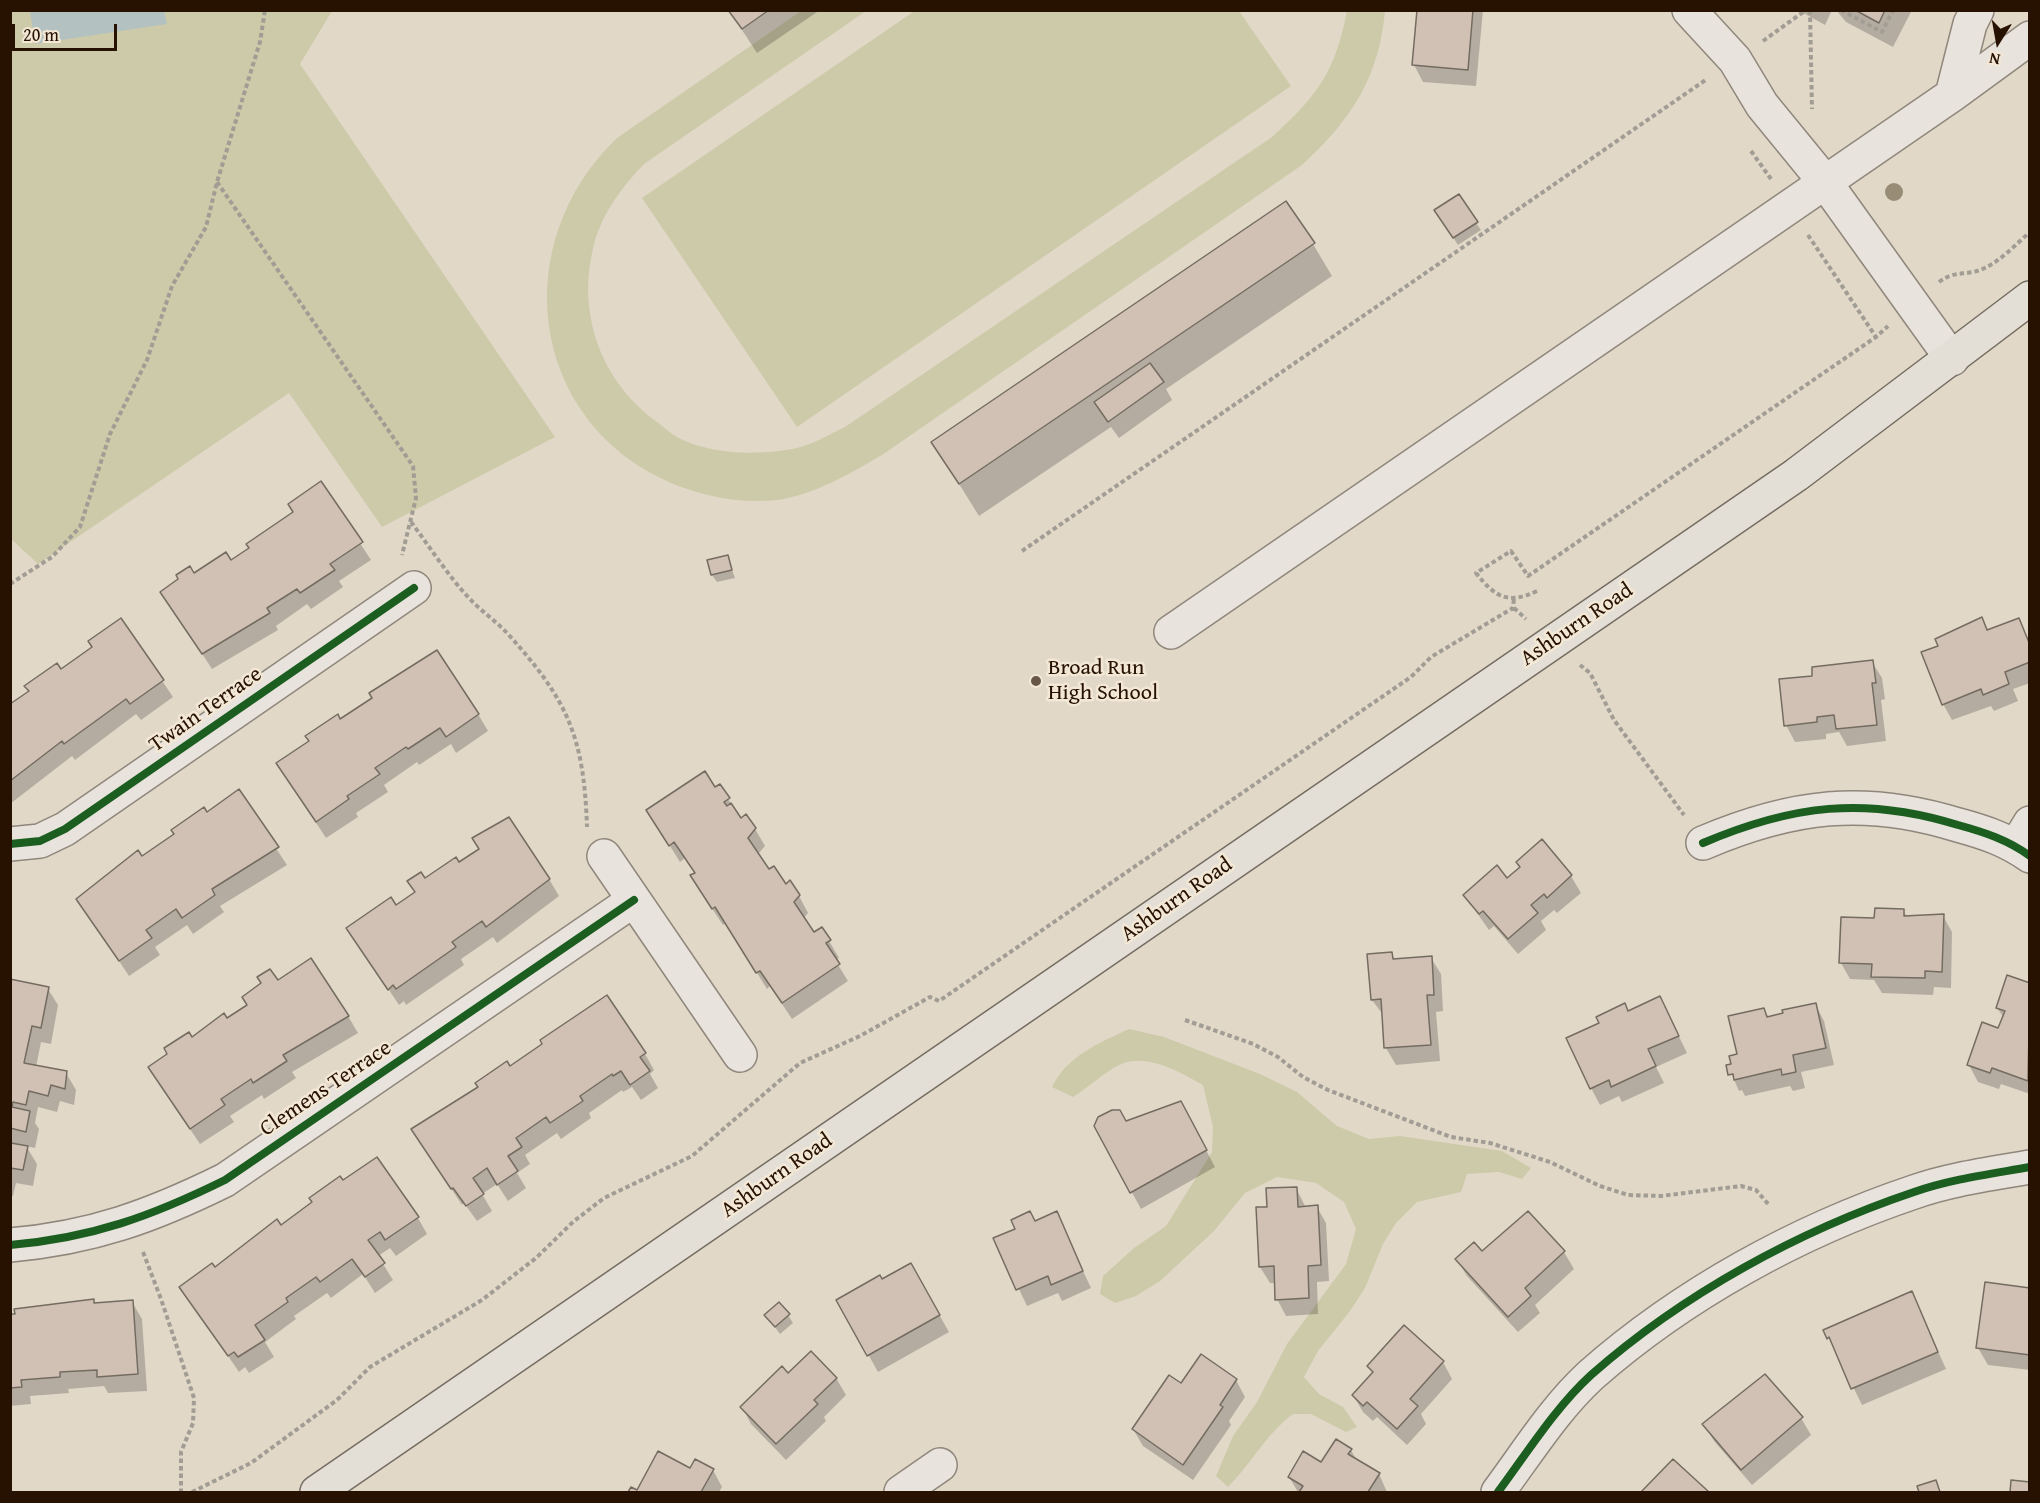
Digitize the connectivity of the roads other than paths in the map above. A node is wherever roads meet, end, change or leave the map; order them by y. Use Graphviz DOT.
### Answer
graph roads {
  1 [pos="1689,10"];
  2 [pos="1977,10"];
  3 [pos="2030,38"];
  4 [pos="1952,96"];
  5 [pos="1825,182"];
  6 [pos="2030,298"];
  7 [pos="1952,359"];
  8 [pos="406,594"];
  9 [pos="1171,632"];
  10 [pos="2025,842"];
  11 [pos="1703,843"];
  12 [pos="10,844"];
  13 [pos="596,845"];
  14 [pos="634,900"];
  15 [pos="740,1055"];
  16 [pos="2030,1167"];
  17 [pos="10,1245"];
  18 [pos="940,1465"];
  19 [pos="317,1492"];
  20 [pos="901,1492"];
  21 [pos="1498,1492"];
  1 -- 5 [label="street"];
  2 -- 4 [label="street"];
  3 -- 4 [label="street"];
  4 -- 5 [label="street"];
  5 -- 7 [label="street"];
  5 -- 9 [label="street"];
  6 -- 7 [label="main road, Ashburn Road"];
  7 -- 19 [label="main road, Ashburn Road"];
  8 -- 12 [label="street, Twain Terrace"];
  10 -- 11 [label="street"];
  13 -- 14 [label="street"];
  14 -- 15 [label="street"];
  14 -- 17 [label="street, Clemens Terrace"];
  16 -- 21 [label="street"];
  18 -- 20 [label="street"];
}
